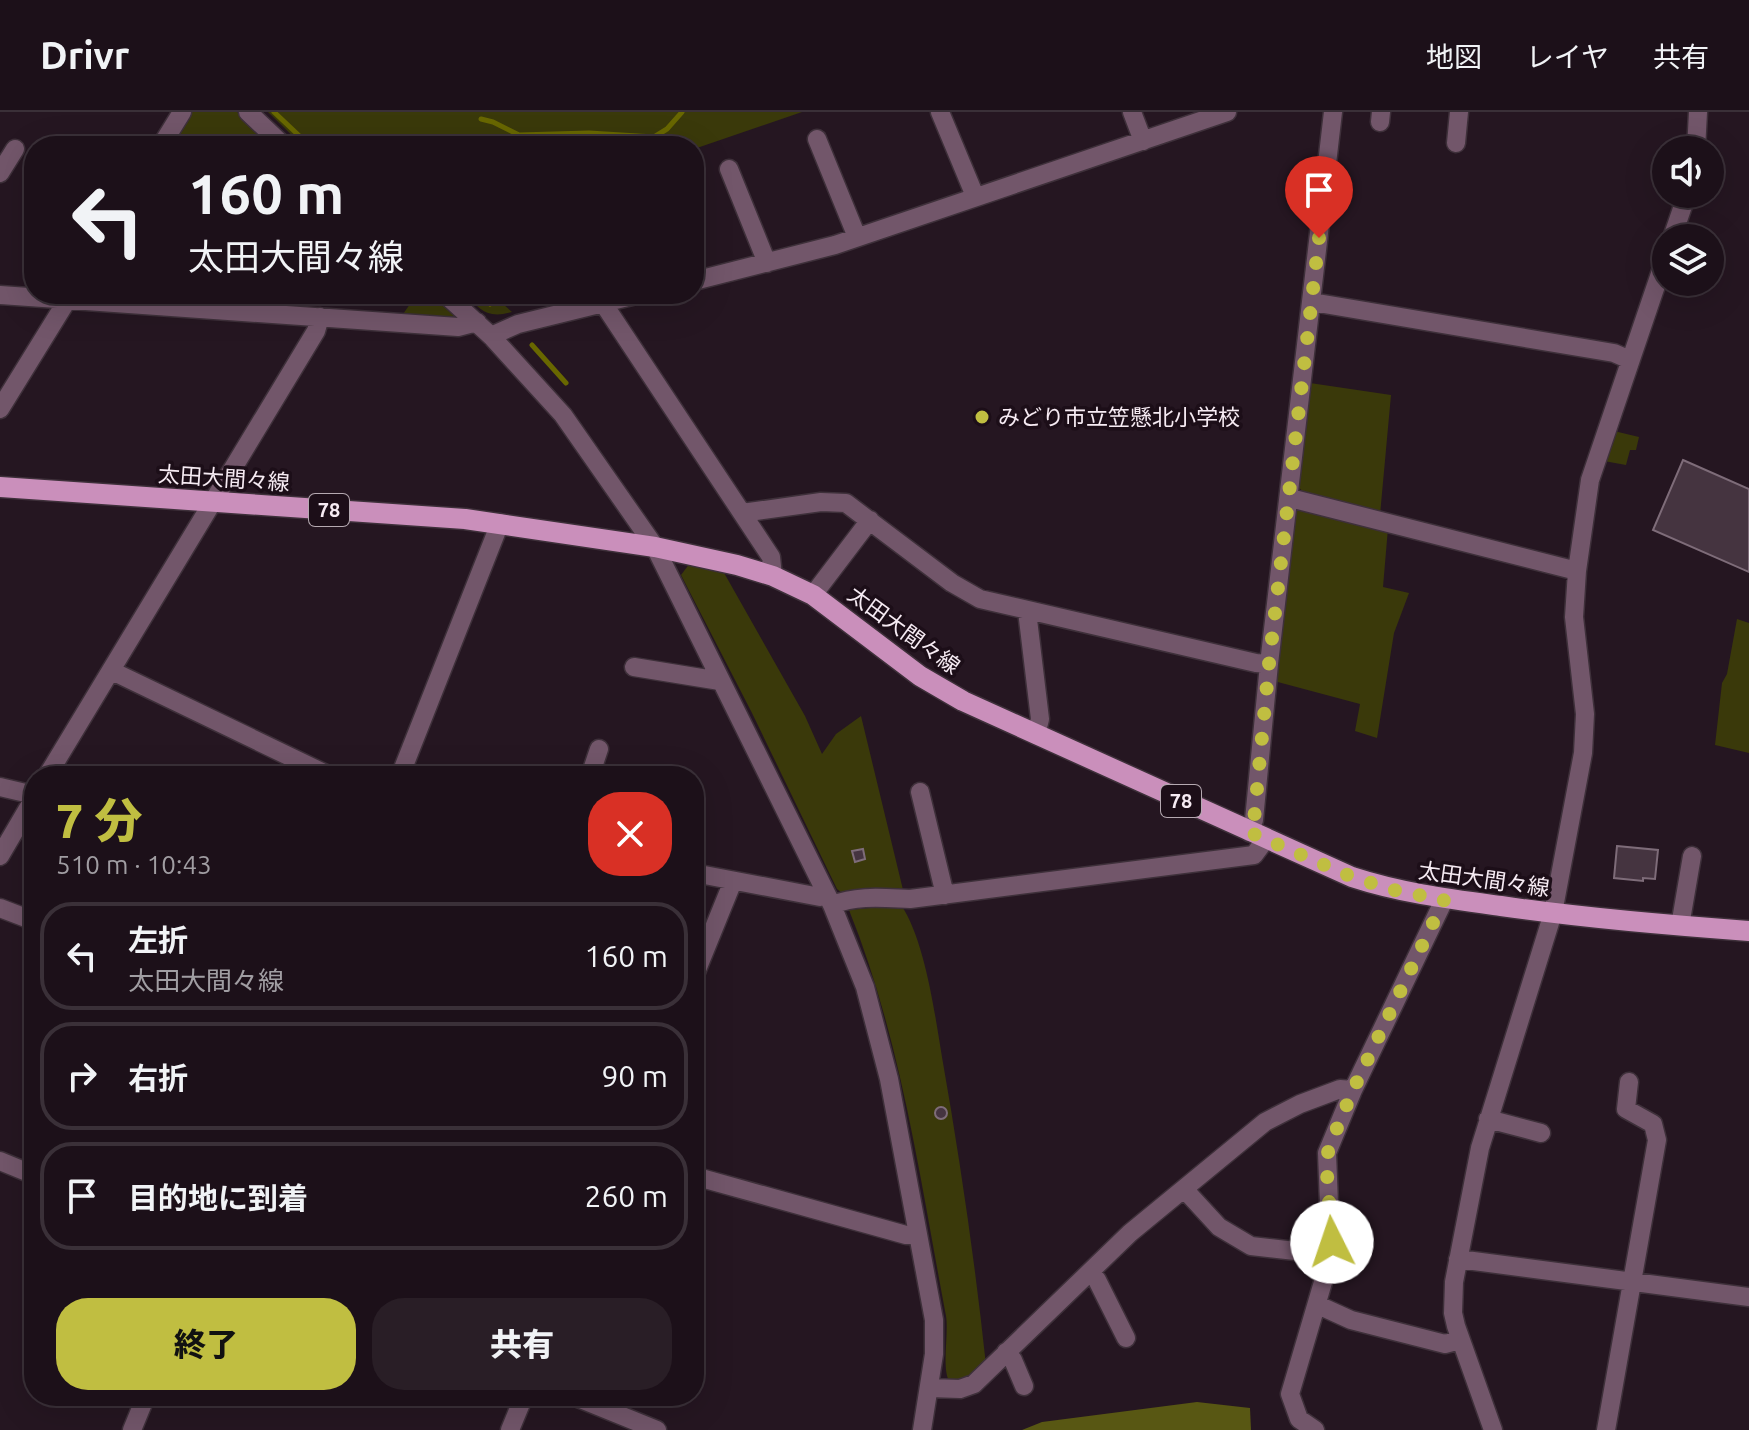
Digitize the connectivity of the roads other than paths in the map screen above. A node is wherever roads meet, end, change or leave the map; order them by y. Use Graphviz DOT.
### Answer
graph roads {
  1 [pos="182,112"];
  2 [pos="248,112"];
  3 [pos="940,112"];
  4 [pos="1132,112"];
  5 [pos="1227,112"];
  6 [pos="1333,112"];
  7 [pos="1459,112"];
  8 [pos="1698,112"];
  9 [pos="167,136"];
  10 [pos="273,136"];
  11 [pos="1697,136"];
  12 [pos="817,139"];
  13 [pos="1143,141"];
  14 [pos="1456,143"];
  15 [pos="15,149"];
  16 [pos="729,169"];
  17 [pos="0,173"];
  18 [pos="975,196"];
  19 [pos="857,237"];
  20 [pos="767,263"];
  21 [pos="704,279"];
  22 [pos="0,295"];
  23 [pos="24,296"];
  24 [pos="1652,296"];
  25 [pos="1312,302"];
  26 [pos="65,304"];
  27 [pos="157,304"];
  28 [pos="456,304"];
  29 [pos="599,304"];
  30 [pos="603,304"];
  31 [pos="320,317"];
  32 [pos="477,322"];
  33 [pos="491,336"];
  34 [pos="1630,360"];
  35 [pos="0,409"];
  36 [pos="0,487"];
  37 [pos="1290,498"];
  38 [pos="212,502"];
  39 [pos="742,513"];
  40 [pos="870,520"];
  41 [pos="500,523"];
  42 [pos="655,547"];
  43 [pos="1577,571"];
  44 [pos="773,576"];
  45 [pos="813,595"];
  46 [pos="1027,611"];
  47 [pos="1269,664"];
  48 [pos="634,667"];
  49 [pos="112,671"];
  50 [pos="720,681"];
  51 [pos="1036,735"];
  52 [pos="599,749"];
  53 [pos="53,766"];
  54 [pos="309,766"];
  55 [pos="404,766"];
  56 [pos="593,766"];
  57 [pos="0,787"];
  58 [pos="920,792"];
  59 [pos="24,793"];
  60 [pos="24,814"];
  61 [pos="1258,836"];
  62 [pos="0,856"];
  63 [pos="1692,856"];
  64 [pos="704,875"];
  65 [pos="733,881"];
  66 [pos="945,895"];
  67 [pos="829,900"];
  68 [pos="1444,900"];
  69 [pos="0,908"];
  70 [pos="1553,913"];
  71 [pos="24,917"];
  72 [pos="1680,926"];
  73 [pos="1749,931"];
  74 [pos="704,952"];
  75 [pos="1629,1082"];
  76 [pos="1353,1090"];
  77 [pos="1488,1119"];
  78 [pos="1541,1133"];
  79 [pos="0,1161"];
  80 [pos="24,1171"];
  81 [pos="704,1179"];
  82 [pos="1185,1190"];
  83 [pos="918,1235"];
  84 [pos="1331,1255"];
  85 [pos="1458,1259"];
  86 [pos="1090,1272"];
  87 [pos="1630,1283"];
  88 [pos="1749,1297"];
  89 [pos="1318,1305"];
  90 [pos="1126,1338"];
  91 [pos="1460,1340"];
  92 [pos="1006,1352"];
  93 [pos="1024,1386"];
  94 [pos="929,1388"];
  95 [pos="142,1406"];
  96 [pos="520,1406"];
  97 [pos="598,1406"];
  98 [pos="132,1430"];
  99 [pos="510,1430"];
  100 [pos="657,1430"];
  101 [pos="922,1430"];
  102 [pos="1315,1430"];
  103 [pos="1493,1430"];
  104 [pos="1606,1430"];
  1 -- 9 [label="street"];
  2 -- 10 [label="street"];
  3 -- 18 [label="street"];
  4 -- 13 [label="street"];
  5 -- 13 [label="street"];
  6 -- 25 [label="street"];
  7 -- 14 [label="street"];
  8 -- 11 [label="street"];
  12 -- 19 [label="street"];
  13 -- 18 [label="street"];
  15 -- 17 [label="street"];
  16 -- 20 [label="street"];
  18 -- 19 [label="street"];
  19 -- 20 [label="street"];
  20 -- 21 [label="street"];
  22 -- 23 [label="street"];
  24 -- 34 [label="street"];
  25 -- 34 [label="street"];
  25 -- 37 [label="street"];
  26 -- 35 [label="street"];
  27 -- 31 [label="street"];
  28 -- 32 [label="street"];
  29 -- 33 [label="street"];
  30 -- 39 [label="street"];
  31 -- 32 [label="street"];
  31 -- 38 [label="street"];
  32 -- 33 [label="street"];
  33 -- 42 [label="street"];
  34 -- 43 [label="street"];
  36 -- 38 [label="main road, 太田大間々線 / 78"];
  37 -- 43 [label="street"];
  37 -- 47 [label="street"];
  38 -- 41 [label="main road, 太田大間々線 / 78"];
  38 -- 49 [label="street"];
  39 -- 40 [label="street"];
  39 -- 44 [label="street"];
  40 -- 45 [label="street"];
  40 -- 46 [label="street"];
  41 -- 42 [label="main road, 太田大間々線 / 78"];
  41 -- 55 [label="street"];
  42 -- 44 [label="main road, 太田大間々線 / 78"];
  42 -- 50 [label="street"];
  43 -- 70 [label="street"];
  44 -- 45 [label="main road, 太田大間々線 / 78"];
  45 -- 51 [label="main road, 太田大間々線 / 78"];
  46 -- 47 [label="street"];
  46 -- 51 [label="street"];
  47 -- 61 [label="street"];
  48 -- 50 [label="street"];
  49 -- 53 [label="street"];
  49 -- 54 [label="street"];
  50 -- 67 [label="street"];
  51 -- 61 [label="main road, 太田大間々線 / 78"];
  52 -- 56 [label="street"];
  57 -- 59 [label="street"];
  58 -- 66 [label="street"];
  60 -- 62 [label="street"];
  61 -- 66 [label="street"];
  61 -- 68 [label="main road, 太田大間々線 / 78"];
  63 -- 72 [label="street"];
  64 -- 65 [label="street"];
  65 -- 67 [label="street"];
  65 -- 74 [label="street"];
  66 -- 67 [label="street"];
  67 -- 83 [label="street"];
  68 -- 70 [label="main road, 太田大間々線 / 78"];
  68 -- 76 [label="street"];
  69 -- 71 [label="street"];
  70 -- 72 [label="main road, 太田大間々線 / 78"];
  70 -- 77 [label="street"];
  72 -- 73 [label="main road, 太田大間々線 / 78"];
  75 -- 87 [label="street"];
  76 -- 82 [label="street"];
  76 -- 84 [label="street"];
  77 -- 78 [label="street"];
  77 -- 85 [label="street"];
  79 -- 80 [label="street"];
  81 -- 83 [label="street"];
  82 -- 84 [label="street"];
  82 -- 86 [label="street"];
  83 -- 94 [label="street"];
  84 -- 89 [label="street"];
  85 -- 87 [label="street"];
  85 -- 91 [label="street"];
  86 -- 90 [label="street"];
  86 -- 92 [label="street"];
  87 -- 88 [label="street"];
  87 -- 104 [label="street"];
  89 -- 91 [label="street"];
  89 -- 102 [label="street"];
  91 -- 103 [label="street"];
  92 -- 93 [label="street"];
  92 -- 94 [label="street"];
  94 -- 101 [label="street"];
  95 -- 98 [label="street"];
  96 -- 99 [label="street"];
  97 -- 100 [label="street"];
}
